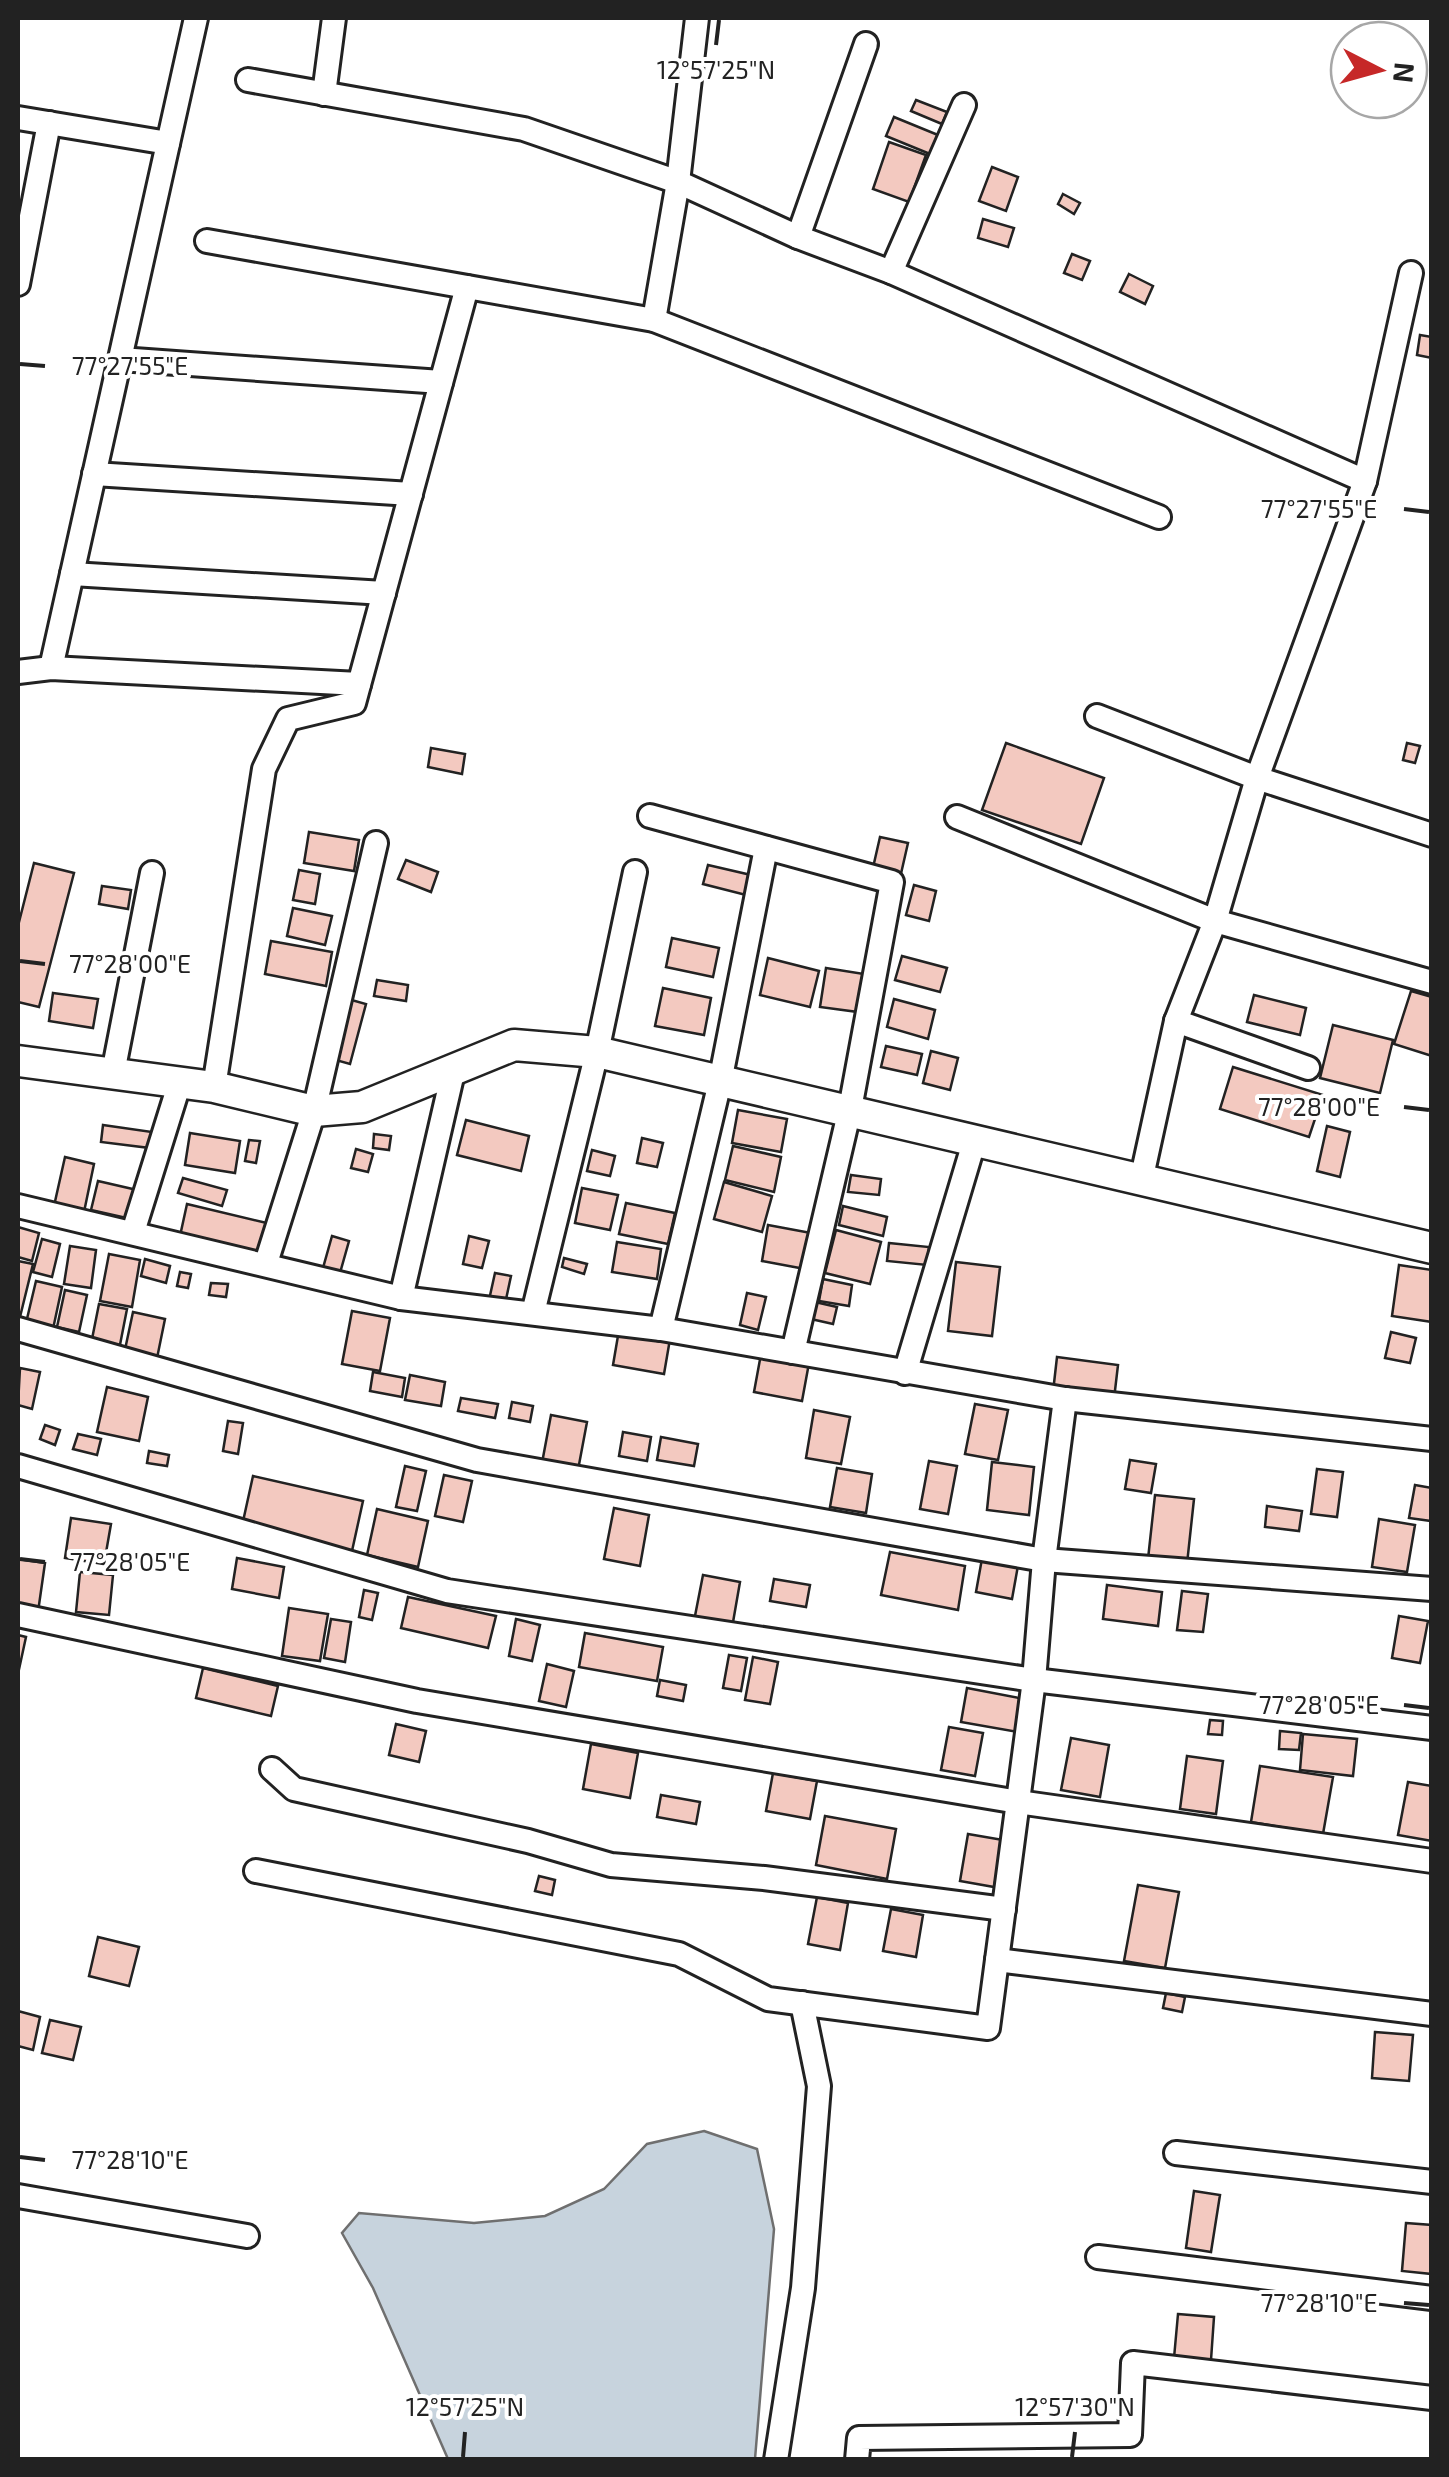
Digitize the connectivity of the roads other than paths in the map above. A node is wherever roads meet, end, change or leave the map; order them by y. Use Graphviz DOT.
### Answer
graph roads {
  1 [pos="196,18"];
  2 [pos="334,18"];
  3 [pos="697,18"];
  4 [pos="866,44"];
  5 [pos="248,80"];
  6 [pos="324,94"];
  7 [pos="964,105"];
  8 [pos="18,118"];
  9 [pos="49,124"];
  10 [pos="168,143"];
  11 [pos="678,182"];
  12 [pos="798,236"];
  13 [pos="207,241"];
  14 [pos="891,272"];
  15 [pos="1411,273"];
  16 [pos="18,284"];
  17 [pos="467,287"];
  18 [pos="654,320"];
  19 [pos="120,359"];
  20 [pos="442,382"];
  21 [pos="94,474"];
  22 [pos="1365,481"];
  23 [pos="411,494"];
  24 [pos="1158,517"];
  25 [pos="72,574"];
  26 [pos="384,594"];
  27 [pos="51,668"];
  28 [pos="18,672"];
  29 [pos="359,684"];
  30 [pos="1097,716"];
  31 [pos="1257,778"];
  32 [pos="650,816"];
  33 [pos="957,817"];
  34 [pos="1432,835"];
  35 [pos="376,843"];
  36 [pos="766,848"];
  37 [pos="635,872"];
  38 [pos="152,873"];
  39 [pos="1215,920"];
  40 [pos="1432,982"];
  41 [pos="1176,1021"];
  42 [pos="597,1052"];
  43 [pos="18,1061"];
  44 [pos="454,1068"];
  45 [pos="1308,1068"];
  46 [pos="113,1072"];
  47 [pos="720,1082"];
  48 [pos="179,1085"];
  49 [pos="214,1087"];
  50 [pos="850,1109"];
  51 [pos="314,1111"];
  52 [pos="975,1139"];
  53 [pos="1142,1181"];
  54 [pos="18,1206"];
  55 [pos="132,1232"];
  56 [pos="1432,1248"];
  57 [pos="266,1264"];
  58 [pos="401,1298"];
  59 [pos="533,1313"];
  60 [pos="18,1329"];
  61 [pos="662,1329"];
  62 [pos="793,1352"];
  63 [pos="905,1373"];
  64 [pos="1064,1400"];
  65 [pos="1432,1439"];
  66 [pos="18,1466"];
  67 [pos="1044,1560"];
  68 [pos="1432,1589"];
  69 [pos="18,1615"];
  70 [pos="1034,1680"];
  71 [pos="1432,1728"];
  72 [pos="272,1769"];
  73 [pos="1018,1802"];
  74 [pos="1432,1861"];
  75 [pos="256,1871"];
  76 [pos="1004,1909"];
  77 [pos="997,1960"];
  78 [pos="802,2003"];
  79 [pos="1432,2014"];
  80 [pos="1176,2152"];
  81 [pos="1432,2182"];
  82 [pos="18,2196"];
  83 [pos="247,2236"];
  84 [pos="1098,2257"];
  85 [pos="1432,2298"];
  86 [pos="1432,2398"];
  87 [pos="776,2460"];
  88 [pos="857,2460"];
  1 -- 10 [label="street"];
  2 -- 6 [label="street"];
  3 -- 11 [label="street"];
  4 -- 12 [label="street"];
  5 -- 6 [label="street"];
  6 -- 11 [label="street"];
  7 -- 14 [label="street"];
  8 -- 9 [label="street"];
  9 -- 10 [label="street"];
  9 -- 16 [label="street"];
  10 -- 19 [label="street"];
  11 -- 12 [label="street"];
  11 -- 18 [label="street"];
  12 -- 14 [label="street"];
  13 -- 17 [label="street"];
  14 -- 22 [label="street"];
  15 -- 22 [label="street"];
  17 -- 18 [label="street"];
  17 -- 20 [label="street"];
  18 -- 24 [label="street"];
  19 -- 20 [label="street"];
  19 -- 21 [label="street"];
  20 -- 23 [label="street"];
  21 -- 23 [label="street"];
  21 -- 25 [label="street"];
  22 -- 31 [label="street"];
  23 -- 26 [label="street"];
  25 -- 26 [label="street"];
  25 -- 27 [label="street"];
  26 -- 29 [label="street"];
  27 -- 28 [label="street"];
  27 -- 29 [label="street"];
  29 -- 49 [label="street"];
  30 -- 31 [label="street"];
  31 -- 34 [label="street"];
  31 -- 39 [label="street"];
  32 -- 36 [label="street"];
  33 -- 39 [label="street"];
  35 -- 51 [label="street"];
  36 -- 47 [label="street"];
  36 -- 50 [label="street"];
  37 -- 42 [label="street"];
  38 -- 46 [label="street"];
  39 -- 40 [label="street"];
  39 -- 41 [label="street"];
  41 -- 45 [label="street"];
  41 -- 53 [label="street"];
  42 -- 44 [label="street"];
  42 -- 47 [label="street"];
  42 -- 59 [label="street"];
  43 -- 46 [label="street"];
  44 -- 51 [label="street"];
  44 -- 58 [label="street"];
  46 -- 48 [label="street"];
  47 -- 50 [label="street"];
  47 -- 61 [label="street"];
  48 -- 49 [label="street"];
  48 -- 55 [label="street"];
  49 -- 51 [label="street"];
  50 -- 52 [label="street"];
  50 -- 62 [label="street"];
  51 -- 57 [label="street"];
  52 -- 53 [label="street"];
  52 -- 63 [label="street"];
  53 -- 56 [label="street"];
  54 -- 55 [label="street"];
  55 -- 57 [label="street"];
  57 -- 58 [label="street"];
  58 -- 59 [label="street"];
  59 -- 61 [label="street"];
  60 -- 67 [label="street"];
  61 -- 62 [label="street"];
  62 -- 63 [label="street"];
  63 -- 64 [label="street"];
  64 -- 65 [label="street"];
  64 -- 67 [label="street"];
  66 -- 70 [label="street"];
  67 -- 68 [label="street"];
  67 -- 70 [label="street"];
  69 -- 73 [label="street"];
  70 -- 71 [label="street"];
  70 -- 73 [label="street"];
  72 -- 76 [label="street"];
  73 -- 74 [label="street"];
  73 -- 76 [label="street"];
  75 -- 78 [label="street"];
  76 -- 77 [label="street"];
  77 -- 78 [label="street"];
  77 -- 79 [label="street"];
  78 -- 87 [label="street"];
  80 -- 81 [label="street"];
  82 -- 83 [label="street"];
  84 -- 85 [label="street"];
  86 -- 88 [label="street"];
}
